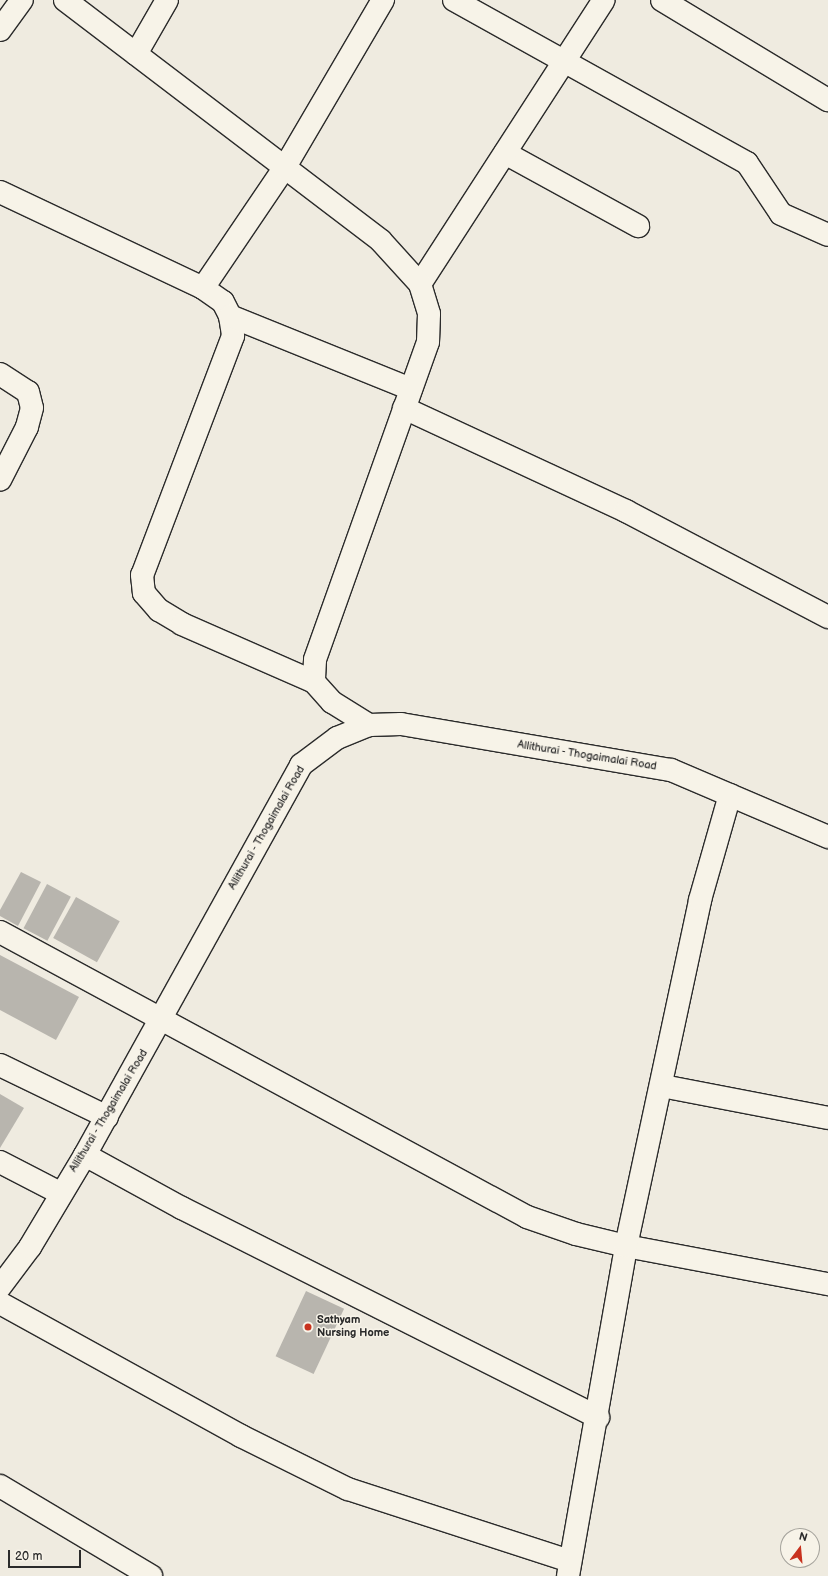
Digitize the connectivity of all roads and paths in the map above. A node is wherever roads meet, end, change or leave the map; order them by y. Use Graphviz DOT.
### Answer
graph roads {
  1 [pos="22,0"];
  2 [pos="65,0"];
  3 [pos="167,0"];
  4 [pos="382,0"];
  5 [pos="454,0"];
  6 [pos="604,0"];
  7 [pos="662,0"];
  8 [pos="0,30"];
  9 [pos="136,54"];
  10 [pos="564,62"];
  11 [pos="828,100"];
  12 [pos="504,153"];
  13 [pos="285,167"];
  14 [pos="0,192"];
  15 [pos="638,226"];
  16 [pos="828,235"];
  17 [pos="420,284"];
  18 [pos="203,288"];
  19 [pos="230,316"];
  20 [pos="0,374"];
  21 [pos="408,398"];
  22 [pos="0,480"];
  23 [pos="828,617"];
  24 [pos="314,682"];
  25 [pos="369,725"];
  26 [pos="730,795"];
  27 [pos="828,837"];
  28 [pos="0,932"];
  29 [pos="162,1021"];
  30 [pos="0,1065"];
  31 [pos="662,1086"];
  32 [pos="107,1117"];
  33 [pos="828,1118"];
  34 [pos="85,1155"];
  35 [pos="0,1162"];
  36 [pos="60,1193"];
  37 [pos="626,1246"];
  38 [pos="828,1284"];
  39 [pos="0,1287"];
  40 [pos="0,1303"];
  41 [pos="598,1417"];
  42 [pos="0,1486"];
  43 [pos="569,1569"];
  44 [pos="150,1576"];
  1 -- 8 [label="street"];
  2 -- 9 [label="street"];
  3 -- 9 [label="street"];
  4 -- 13 [label="street"];
  5 -- 10 [label="street"];
  6 -- 10 [label="street"];
  7 -- 11 [label="street"];
  9 -- 13 [label="street"];
  10 -- 12 [label="street"];
  10 -- 16 [label="street"];
  12 -- 15 [label="street"];
  12 -- 17 [label="street"];
  13 -- 17 [label="street"];
  13 -- 18 [label="street"];
  14 -- 18 [label="street"];
  17 -- 21 [label="street"];
  18 -- 19 [label="street"];
  19 -- 21 [label="street"];
  19 -- 24 [label="street"];
  20 -- 22 [label="street"];
  21 -- 23 [label="street"];
  21 -- 24 [label="street"];
  24 -- 25 [label="street"];
  25 -- 26 [label="street, Allithurai - Thogaimalai Road"];
  25 -- 29 [label="street, Allithurai - Thogaimalai Road"];
  26 -- 27 [label="street, Allithurai - Thogaimalai Road"];
  26 -- 31 [label="street"];
  28 -- 29 [label="street"];
  29 -- 32 [label="street, Allithurai - Thogaimalai Road"];
  29 -- 37 [label="street"];
  30 -- 32 [label="street"];
  31 -- 33 [label="street"];
  31 -- 37 [label="street"];
  32 -- 34 [label="street, Allithurai - Thogaimalai Road"];
  34 -- 36 [label="street, Allithurai - Thogaimalai Road"];
  34 -- 41 [label="street"];
  35 -- 36 [label="street"];
  36 -- 39 [label="street, Allithurai - Thogaimalai Road"];
  37 -- 38 [label="street"];
  37 -- 41 [label="street"];
  40 -- 43 [label="street"];
  41 -- 43 [label="street"];
  42 -- 44 [label="street"];
}
